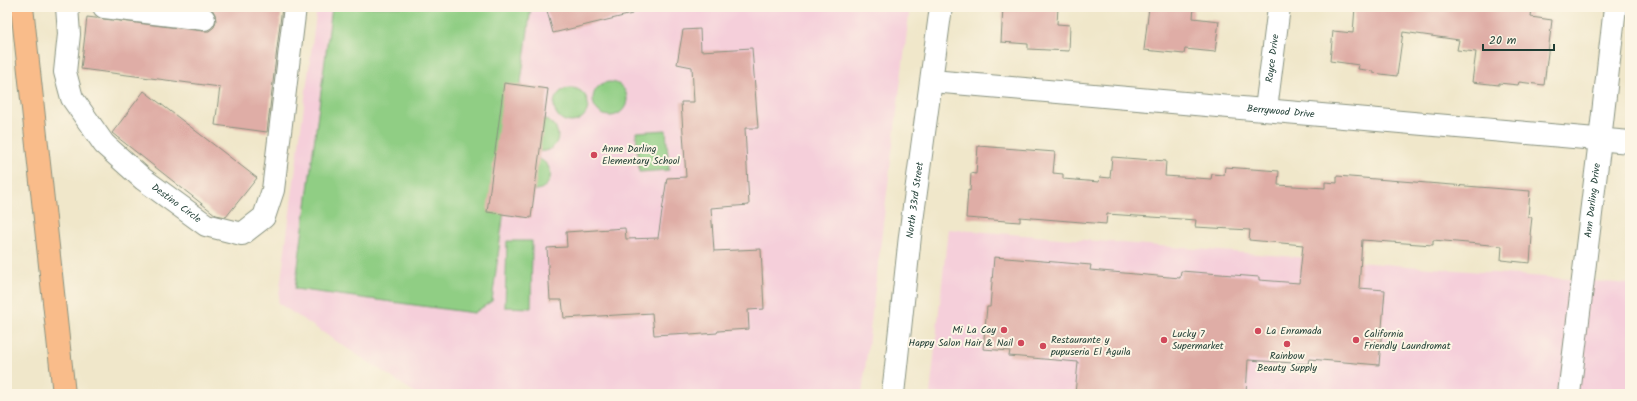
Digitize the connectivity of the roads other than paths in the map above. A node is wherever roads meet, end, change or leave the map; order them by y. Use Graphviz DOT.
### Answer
graph roads {
  1 [pos="22,7"];
  2 [pos="67,7"];
  3 [pos="104,7"];
  4 [pos="295,7"];
  5 [pos="941,7"];
  6 [pos="1278,7"];
  7 [pos="1615,7"];
  8 [pos="204,20"];
  9 [pos="932,82"];
  10 [pos="1266,109"];
  11 [pos="1600,140"];
  12 [pos="1630,142"];
  13 [pos="64,394"];
  14 [pos="893,394"];
  15 [pos="1569,394"];
  1 -- 13 [label="highway"];
  2 -- 4 [label="street, Destino Circle"];
  3 -- 8 [label="street"];
  5 -- 9 [label="street, North 33rd Street"];
  6 -- 10 [label="street, Royce Drive"];
  7 -- 11 [label="street, Ann Darling Drive"];
  9 -- 10 [label="street, Berrywood Drive"];
  9 -- 14 [label="street, North 33rd Street"];
  10 -- 11 [label="street, Berrywood Drive"];
  11 -- 12 [label="street, Berrywood Drive"];
  11 -- 15 [label="street, Ann Darling Drive"];
}
